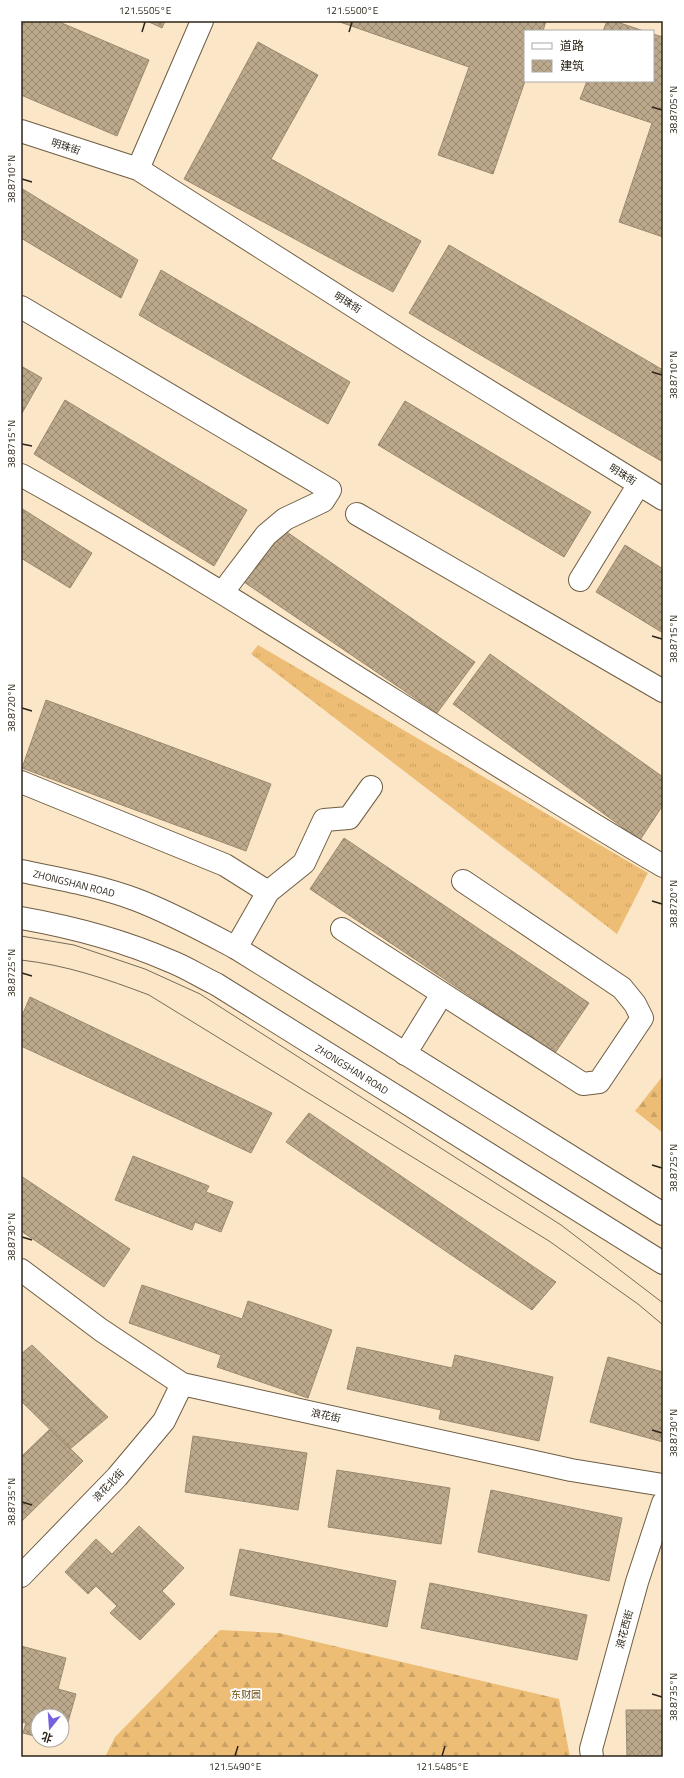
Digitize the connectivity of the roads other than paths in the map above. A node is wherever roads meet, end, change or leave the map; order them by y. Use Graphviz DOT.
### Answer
graph roads {
  1 [pos="202,21"];
  2 [pos="21,131"];
  3 [pos="138,169"];
  4 [pos="21,307"];
  5 [pos="21,475"];
  6 [pos="639,484"];
  7 [pos="663,499"];
  8 [pos="357,514"];
  9 [pos="580,580"];
  10 [pos="222,593"];
  11 [pos="663,691"];
  12 [pos="21,782"];
  13 [pos="371,787"];
  14 [pos="663,866"];
  15 [pos="21,871"];
  16 [pos="463,882"];
  17 [pos="268,892"];
  18 [pos="21,918"];
  19 [pos="342,929"];
  20 [pos="236,948"];
  21 [pos="442,994"];
  22 [pos="405,1054"];
  23 [pos="663,1214"];
  24 [pos="663,1263"];
  25 [pos="22,1273"];
  26 [pos="182,1384"];
  27 [pos="663,1485"];
  28 [pos="663,1503"];
  29 [pos="21,1576"];
  30 [pos="592,1757"];
  1 -- 3 [label="main road"];
  2 -- 3 [label="main road, 明珠街"];
  3 -- 6 [label="main road, 明珠街"];
  4 -- 10 [label="main road"];
  5 -- 10 [label="main road"];
  6 -- 7 [label="main road, 明珠街"];
  6 -- 9 [label="main road"];
  8 -- 11 [label="main road"];
  10 -- 14 [label="main road"];
  12 -- 17 [label="main road"];
  13 -- 17 [label="main road"];
  15 -- 20 [label="main road, ZHONGSHAN ROAD"];
  16 -- 21 [label="main road"];
  17 -- 20 [label="main road"];
  18 -- 24 [label="main road, ZHONGSHAN ROAD"];
  19 -- 21 [label="main road"];
  20 -- 22 [label="main road, ZHONGSHAN ROAD"];
  21 -- 22 [label="main road"];
  22 -- 23 [label="main road, ZHONGSHAN ROAD"];
  25 -- 26 [label="main road, 浪花街"];
  26 -- 27 [label="main road, 浪花街"];
  26 -- 29 [label="main road, 浪花北街"];
  28 -- 30 [label="main road, 浪花西街"];
}
